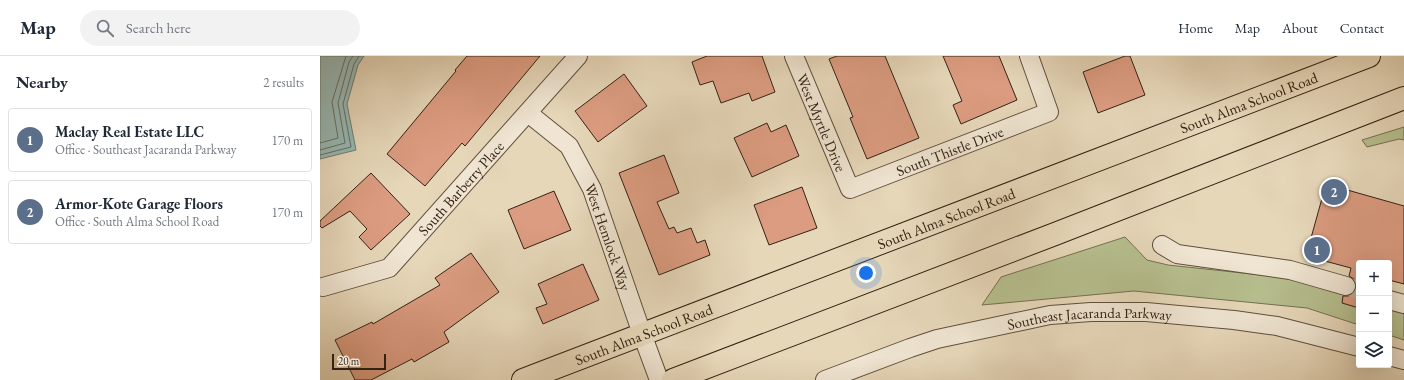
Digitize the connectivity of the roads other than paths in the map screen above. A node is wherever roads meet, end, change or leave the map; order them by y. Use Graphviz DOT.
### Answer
graph roads {
  1 [pos="578,56"];
  2 [pos="794,56"];
  3 [pos="1029,56"];
  4 [pos="1369,56"];
  5 [pos="1404,98"];
  6 [pos="528,113"];
  7 [pos="850,190"];
  8 [pos="1162,245"];
  9 [pos="1346,286"];
  10 [pos="323,287"];
  11 [pos="1392,301"];
  12 [pos="1404,304"];
  13 [pos="642,334"];
  14 [pos="1356,347"];
  15 [pos="1392,357"];
  16 [pos="1404,360"];
  17 [pos="524,380"];
  18 [pos="659,380"];
  19 [pos="673,380"];
  20 [pos="825,380"];
  1 -- 6 [label="street, South Barberry Place"];
  2 -- 7 [label="street, West Myrtle Drive"];
  3 -- 7 [label="street, South Thistle Drive"];
  4 -- 13 [label="main road, South Alma School Road"];
  5 -- 19 [label="main road"];
  6 -- 10 [label="street, South Barberry Place"];
  6 -- 13 [label="street, West Hemlock Way"];
  8 -- 9 [label="street"];
  11 -- 12 [label="street"];
  13 -- 17 [label="main road, South Alma School Road"];
  13 -- 18 [label="street, West Hemlock Way"];
  14 -- 20 [label="street, Southeast Jacaranda Parkway"];
  15 -- 16 [label="street"];
}
